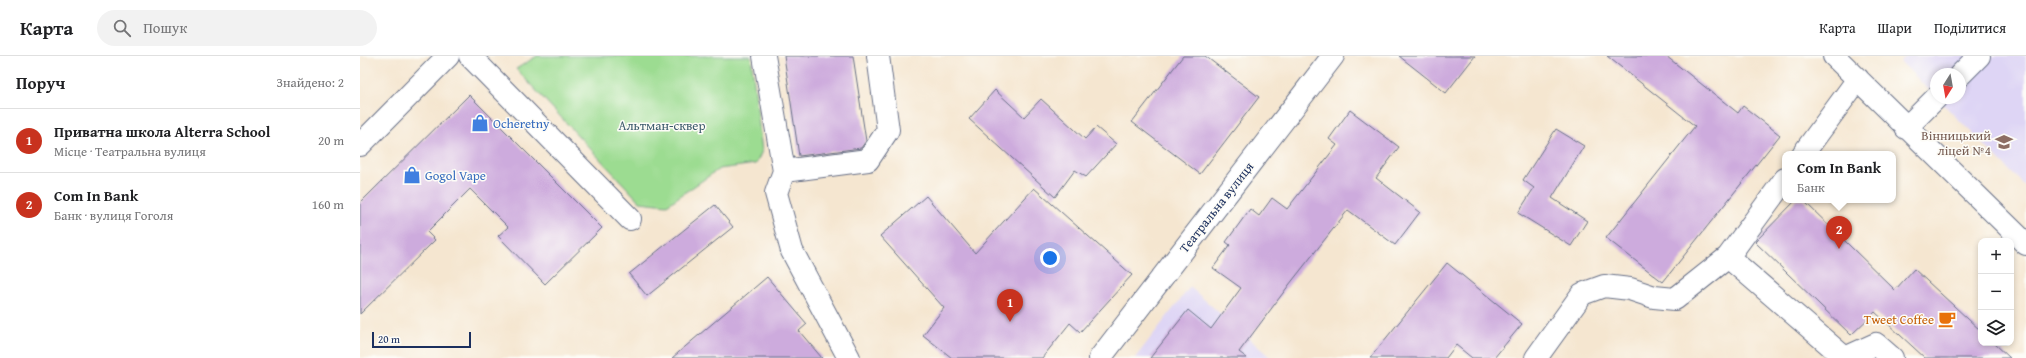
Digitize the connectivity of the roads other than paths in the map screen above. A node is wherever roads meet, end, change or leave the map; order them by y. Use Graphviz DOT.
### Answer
graph roads {
  1 [pos="448,56"];
  2 [pos="470,56"];
  3 [pos="764,56"];
  4 [pos="878,56"];
  5 [pos="1333,56"];
  6 [pos="1834,56"];
  7 [pos="1979,56"];
  8 [pos="1966,69"];
  9 [pos="1858,79"];
  10 [pos="1930,104"];
  11 [pos="1906,128"];
  12 [pos="363,137"];
  13 [pos="1805,151"];
  14 [pos="784,171"];
  15 [pos="1782,183"];
  16 [pos="630,219"];
  17 [pos="2026,244"];
  18 [pos="1728,257"];
  19 [pos="849,358"];
  20 [pos="1100,358"];
  21 [pos="1536,358"];
  22 [pos="1892,358"];
  1 -- 12 [label="street"];
  2 -- 16 [label="street"];
  3 -- 14 [label="street"];
  4 -- 14 [label="street"];
  5 -- 20 [label="street, Театральна вулиця"];
  6 -- 9 [label="street"];
  7 -- 8 [label="street"];
  9 -- 11 [label="street"];
  9 -- 13 [label="street"];
  10 -- 11 [label="street"];
  11 -- 17 [label="street"];
  14 -- 19 [label="street"];
  15 -- 18 [label="street"];
  18 -- 21 [label="street"];
  18 -- 22 [label="street"];
}
